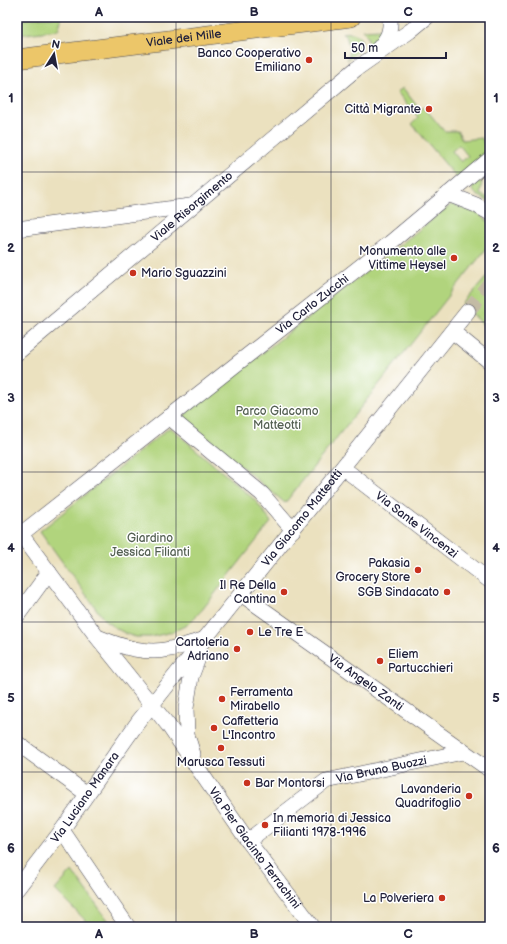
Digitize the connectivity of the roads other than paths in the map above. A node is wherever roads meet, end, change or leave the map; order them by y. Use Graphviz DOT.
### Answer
graph roads {
  1 [pos="351,17"];
  2 [pos="390,17"];
  3 [pos="427,17"];
  4 [pos="298,20"];
  5 [pos="17,59"];
  6 [pos="366,61"];
  7 [pos="490,159"];
  8 [pos="448,194"];
  9 [pos="193,206"];
  10 [pos="490,213"];
  11 [pos="17,229"];
  12 [pos="468,311"];
  13 [pos="452,331"];
  14 [pos="17,353"];
  15 [pos="490,362"];
  16 [pos="169,417"];
  17 [pos="343,468"];
  18 [pos="293,530"];
  19 [pos="19,531"];
  20 [pos="49,572"];
  21 [pos="490,581"];
  22 [pos="241,594"];
  23 [pos="17,616"];
  24 [pos="97,637"];
  25 [pos="206,639"];
  26 [pos="152,705"];
  27 [pos="17,742"];
  28 [pos="463,752"];
  29 [pos="198,768"];
  30 [pos="490,770"];
  31 [pos="87,794"];
  32 [pos="62,830"];
  33 [pos="248,841"];
  34 [pos="17,889"];
  35 [pos="128,927"];
  36 [pos="313,927"];
  1 -- 4 [label="main road, Viale dei Mille"];
  2 -- 6 [label="street, Viale Risorgimento"];
  3 -- 6 [label="street, Viale Risorgimento"];
  4 -- 5 [label="main road, Viale dei Mille"];
  6 -- 9 [label="street, Viale Risorgimento"];
  7 -- 8 [label="street, Via Carlo Zucchi"];
  8 -- 10 [label="street"];
  8 -- 16 [label="street, Via Carlo Zucchi"];
  9 -- 11 [label="street"];
  9 -- 14 [label="street, Viale Risorgimento"];
  12 -- 13 [label="street, Via Giacomo Matteotti"];
  13 -- 15 [label="street"];
  13 -- 17 [label="street, Via Giacomo Matteotti"];
  16 -- 18 [label="street"];
  16 -- 19 [label="street, Via Carlo Zucchi"];
  17 -- 18 [label="street, Via Giacomo Matteotti"];
  17 -- 21 [label="street, Via Sante Vincenzi"];
  18 -- 22 [label="street, Via Giacomo Matteotti"];
  19 -- 20 [label="street, Via Pier Giacinto Terrachini"];
  20 -- 23 [label="street"];
  20 -- 24 [label="street, Via Pier Giacinto Terrachini"];
  22 -- 25 [label="street, Via Giacomo Matteotti"];
  22 -- 28 [label="street, Via Angelo Zanti"];
  24 -- 25 [label="street"];
  24 -- 26 [label="street, Via Pier Giacinto Terrachini"];
  25 -- 26 [label="street, Via Giacomo Matteotti"];
  25 -- 29 [label="street, Via Pier Giacinto Terrachini"];
  26 -- 29 [label="street, Via Pier Giacinto Terrachini"];
  26 -- 31 [label="street, Via Luciano Manara"];
  27 -- 31 [label="street"];
  28 -- 30 [label="street, Via Angelo Zanti"];
  28 -- 33 [label="street, Via Bruno Buozzi"];
  29 -- 33 [label="street, Via Pier Giacinto Terrachini"];
  31 -- 32 [label="street, Via Luciano Manara"];
  32 -- 34 [label="street, Via Luciano Manara"];
  32 -- 35 [label="street"];
  33 -- 36 [label="street, Via Pier Giacinto Terrachini"];
}
